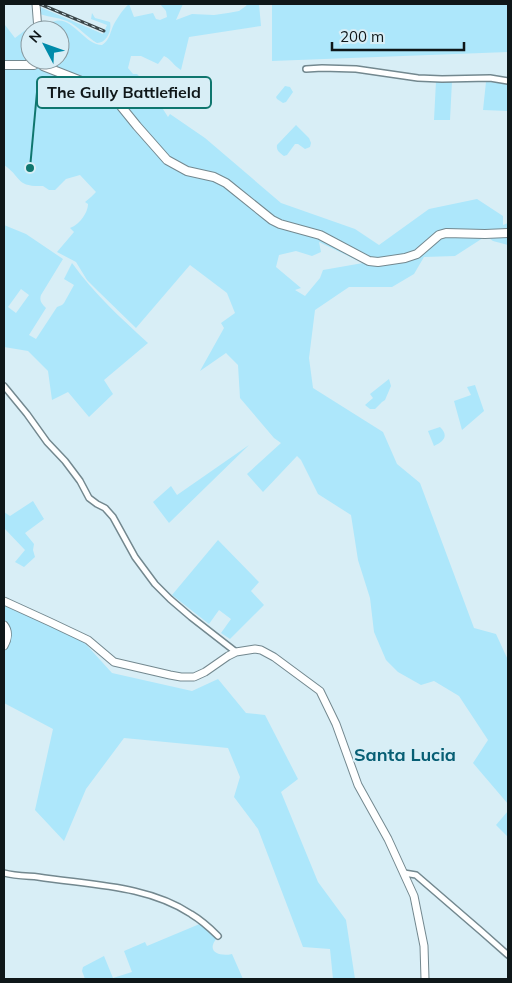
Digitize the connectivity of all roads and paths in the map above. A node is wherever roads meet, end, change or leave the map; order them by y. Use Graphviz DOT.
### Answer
graph roads {
  1 [pos="36,4"];
  2 [pos="37,20"];
  3 [pos="4,65"];
  4 [pos="20,66"];
  5 [pos="306,69"];
  6 [pos="54,70"];
  7 [pos="508,81"];
  8 [pos="508,233"];
  9 [pos="4,386"];
  10 [pos="4,602"];
  11 [pos="4,625"];
  12 [pos="4,646"];
  13 [pos="236,652"];
  14 [pos="4,873"];
  15 [pos="404,873"];
  16 [pos="218,936"];
  17 [pos="508,955"];
  18 [pos="425,979"];
  1 -- 2 [label="street"];
  3 -- 4 [label="main road"];
  5 -- 7 [label="street"];
  6 -- 8 [label="main road"];
  9 -- 13 [label="street"];
  10 -- 13 [label="street"];
  11 -- 12 [label="street"];
  13 -- 15 [label="street"];
  14 -- 16 [label="street"];
  15 -- 17 [label="street"];
  15 -- 18 [label="street"];
}
